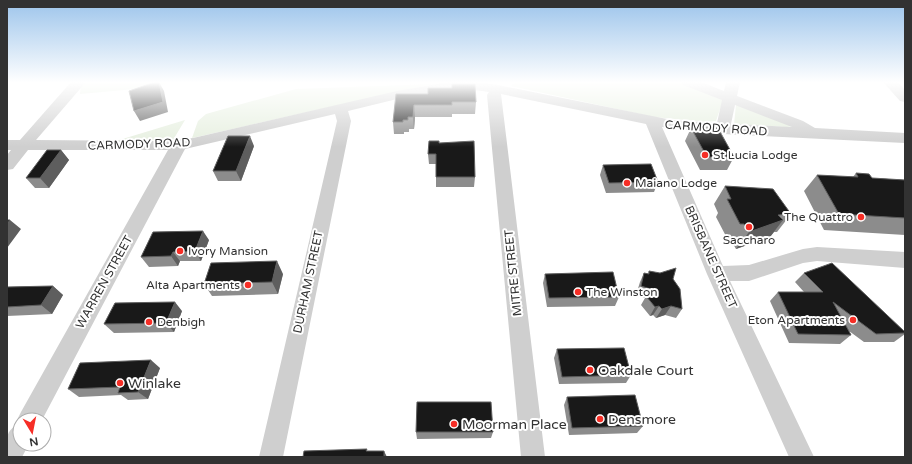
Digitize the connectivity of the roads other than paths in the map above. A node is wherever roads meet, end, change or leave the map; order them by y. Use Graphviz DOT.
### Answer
graph roads {
  1 [pos="59,104"];
  2 [pos="358,104"];
  3 [pos="495,104"];
  4 [pos="571,104"];
  5 [pos="728,104"];
  6 [pos="744,104"];
  7 [pos="340,108"];
  8 [pos="652,122"];
  9 [pos="723,129"];
  10 [pos="813,134"];
  11 [pos="905,138"];
  12 [pos="7,145"];
  13 [pos="24,145"];
  14 [pos="179,145"];
  15 [pos="7,165"];
  16 [pos="905,260"];
  17 [pos="717,274"];
  18 [pos="33,412"];
  19 [pos="271,457"];
  20 [pos="533,457"];
  21 [pos="802,457"];
  1 -- 13 [label="street"];
  2 -- 7 [label="street, CARMODY ROAD"];
  3 -- 20 [label="street, MITRE STREET"];
  4 -- 8 [label="street, CARMODY ROAD"];
  5 -- 9 [label="street"];
  6 -- 10 [label="street, CARMODY ROAD"];
  7 -- 14 [label="street, CARMODY ROAD"];
  7 -- 19 [label="street, DURHAM STREET"];
  8 -- 9 [label="street, CARMODY ROAD"];
  8 -- 17 [label="street, BRISBANE STREET"];
  9 -- 10 [label="street, CARMODY ROAD"];
  10 -- 11 [label="street, CARMODY ROAD"];
  12 -- 13 [label="street, CARMODY ROAD"];
  13 -- 14 [label="street, CARMODY ROAD"];
  13 -- 15 [label="street"];
  14 -- 18 [label="street, WARREN STREET"];
  16 -- 17 [label="street"];
  17 -- 21 [label="street, BRISBANE STREET"];
}
